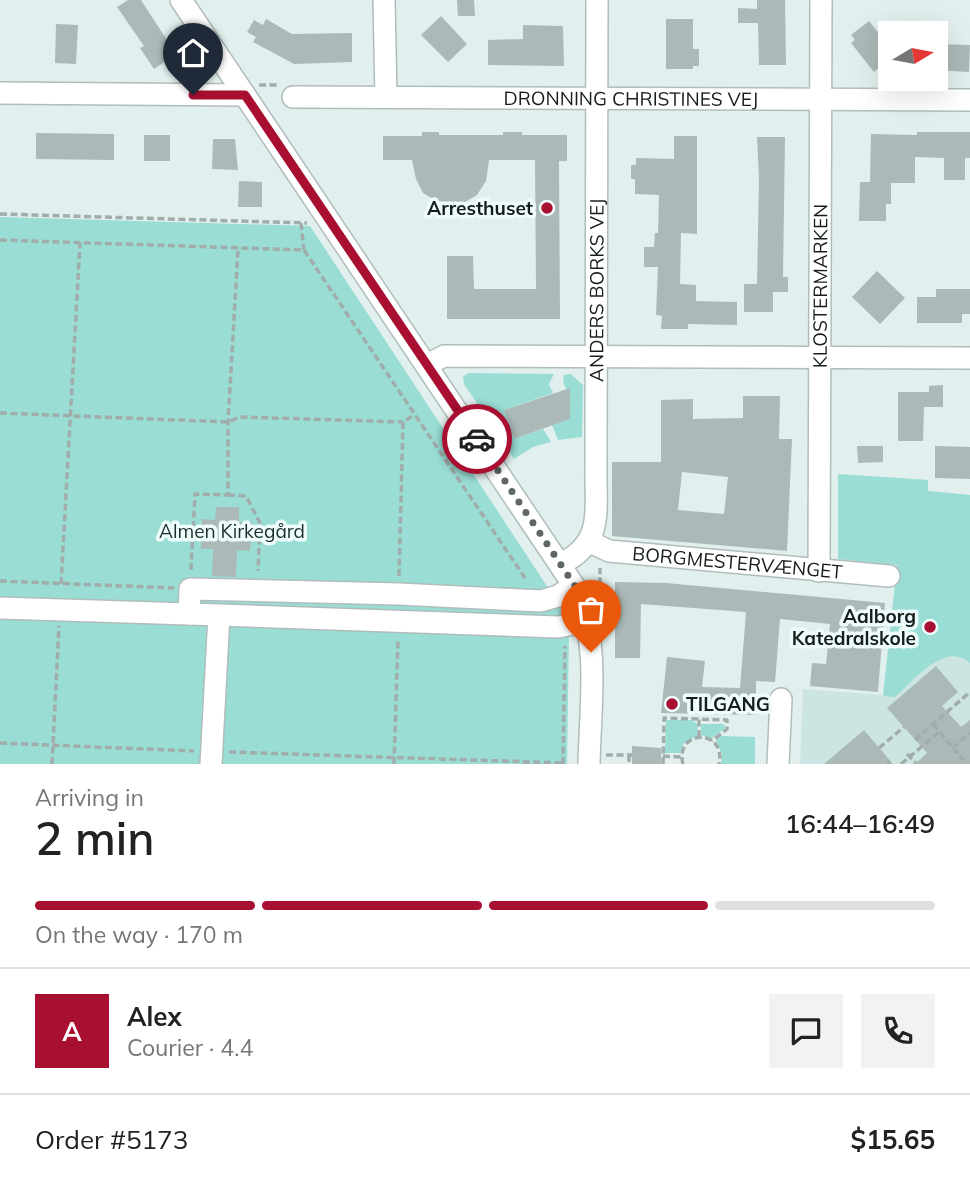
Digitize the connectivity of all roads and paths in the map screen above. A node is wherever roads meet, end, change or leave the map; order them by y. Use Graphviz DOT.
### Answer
graph roads {
  1 [pos="181,0"];
  2 [pos="384,0"];
  3 [pos="597,0"];
  4 [pos="821,0"];
  5 [pos="0,93"];
  6 [pos="245,95"];
  7 [pos="293,97"];
  8 [pos="386,97"];
  9 [pos="596,99"];
  10 [pos="821,100"];
  11 [pos="970,100"];
  12 [pos="0,214"];
  13 [pos="0,240"];
  14 [pos="80,243"];
  15 [pos="238,249"];
  16 [pos="303,250"];
  17 [pos="596,356"];
  18 [pos="821,357"];
  19 [pos="970,358"];
  20 [pos="427,365"];
  21 [pos="0,413"];
  22 [pos="414,414"];
  23 [pos="70,416"];
  24 [pos="228,422"];
  25 [pos="403,422"];
  26 [pos="228,495"];
  27 [pos="590,542"];
  28 [pos="560,564"];
  29 [pos="819,571"];
  30 [pos="889,576"];
  31 [pos="0,581"];
  32 [pos="61,584"];
  33 [pos="575,586"];
  34 [pos="190,589"];
  35 [pos="257,592"];
  36 [pos="399,594"];
  37 [pos="541,601"];
  38 [pos="0,608"];
  39 [pos="60,610"];
  40 [pos="189,614"];
  41 [pos="219,615"];
  42 [pos="398,620"];
  43 [pos="588,621"];
  44 [pos="561,626"];
  45 [pos="970,692"];
  46 [pos="781,699"];
  47 [pos="699,719"];
  48 [pos="933,724"];
  49 [pos="904,727"];
  50 [pos="939,732"];
  51 [pos="970,733"];
  52 [pos="699,737"];
  53 [pos="915,740"];
  54 [pos="712,741"];
  55 [pos="879,748"];
  56 [pos="953,748"];
  57 [pos="907,754"];
  58 [pos="632,755"];
  59 [pos="663,757"];
  60 [pos="681,757"];
  61 [pos="964,761"];
  62 [pos="394,762"];
  63 [pos="916,763"];
  64 [pos="52,764"];
  65 [pos="211,764"];
  66 [pos="563,764"];
  67 [pos="589,764"];
  68 [pos="629,764"];
  69 [pos="663,764"];
  70 [pos="683,764"];
  71 [pos="719,764"];
  72 [pos="778,764"];
  73 [pos="901,764"];
  1 -- 6 [label="street"];
  2 -- 8 [label="street"];
  3 -- 9 [label="street, ANDERS BORKS VEJ"];
  4 -- 10 [label="street, KLOSTERMARKEN"];
  5 -- 6 [label="street"];
  6 -- 20 [label="street"];
  7 -- 8 [label="street, DRONNING CHRISTINES VEJ"];
  8 -- 9 [label="street, DRONNING CHRISTINES VEJ"];
  9 -- 10 [label="street, DRONNING CHRISTINES VEJ"];
  9 -- 17 [label="street, ANDERS BORKS VEJ"];
  10 -- 11 [label="street, DRONNING CHRISTINES VEJ"];
  10 -- 18 [label="street, KLOSTERMARKEN"];
  12 -- 16 [label="path"];
  13 -- 14 [label="path"];
  14 -- 15 [label="path"];
  14 -- 23 [label="path"];
  15 -- 16 [label="path"];
  15 -- 24 [label="path"];
  16 -- 22 [label="path"];
  17 -- 18 [label="street"];
  17 -- 20 [label="street"];
  17 -- 27 [label="street, ANDERS BORKS VEJ"];
  18 -- 19 [label="street"];
  18 -- 29 [label="street, KLOSTERMARKEN"];
  20 -- 28 [label="street"];
  21 -- 23 [label="path"];
  22 -- 25 [label="path"];
  22 -- 37 [label="path"];
  23 -- 24 [label="path"];
  23 -- 32 [label="path"];
  24 -- 25 [label="path"];
  24 -- 26 [label="path"];
  25 -- 36 [label="path"];
  26 -- 34 [label="path"];
  26 -- 35 [label="path"];
  27 -- 28 [label="street"];
  27 -- 29 [label="street, BORGMESTERVÆNGET"];
  27 -- 43 [label="path"];
  28 -- 33 [label="street"];
  29 -- 30 [label="street, BORGMESTERVÆNGET"];
  31 -- 32 [label="path"];
  32 -- 34 [label="path"];
  33 -- 37 [label="street"];
  33 -- 43 [label="street"];
  34 -- 35 [label="street"];
  34 -- 40 [label="street"];
  35 -- 36 [label="street"];
  36 -- 37 [label="street"];
  38 -- 39 [label="street"];
  39 -- 40 [label="street"];
  39 -- 64 [label="path"];
  40 -- 41 [label="street"];
  41 -- 42 [label="street"];
  41 -- 65 [label="street"];
  42 -- 44 [label="street"];
  42 -- 62 [label="path"];
  43 -- 44 [label="street"];
  43 -- 67 [label="street"];
  44 -- 66 [label="path"];
  45 -- 48 [label="path"];
  46 -- 72 [label="street"];
  47 -- 52 [label="path"];
  47 -- 54 [label="path"];
  47 -- 59 [label="path"];
  48 -- 50 [label="path"];
  48 -- 53 [label="path"];
  49 -- 55 [label="path"];
  50 -- 56 [label="path"];
  50 -- 73 [label="path"];
  51 -- 56 [label="path"];
  52 -- 54 [label="path"];
  52 -- 60 [label="path"];
  54 -- 71 [label="path"];
  56 -- 61 [label="path"];
  57 -- 63 [label="path, bridge"];
  58 -- 68 [label="path"];
  59 -- 60 [label="path"];
  59 -- 69 [label="path"];
  60 -- 70 [label="path"];
  62 -- 66 [label="path"];
}
